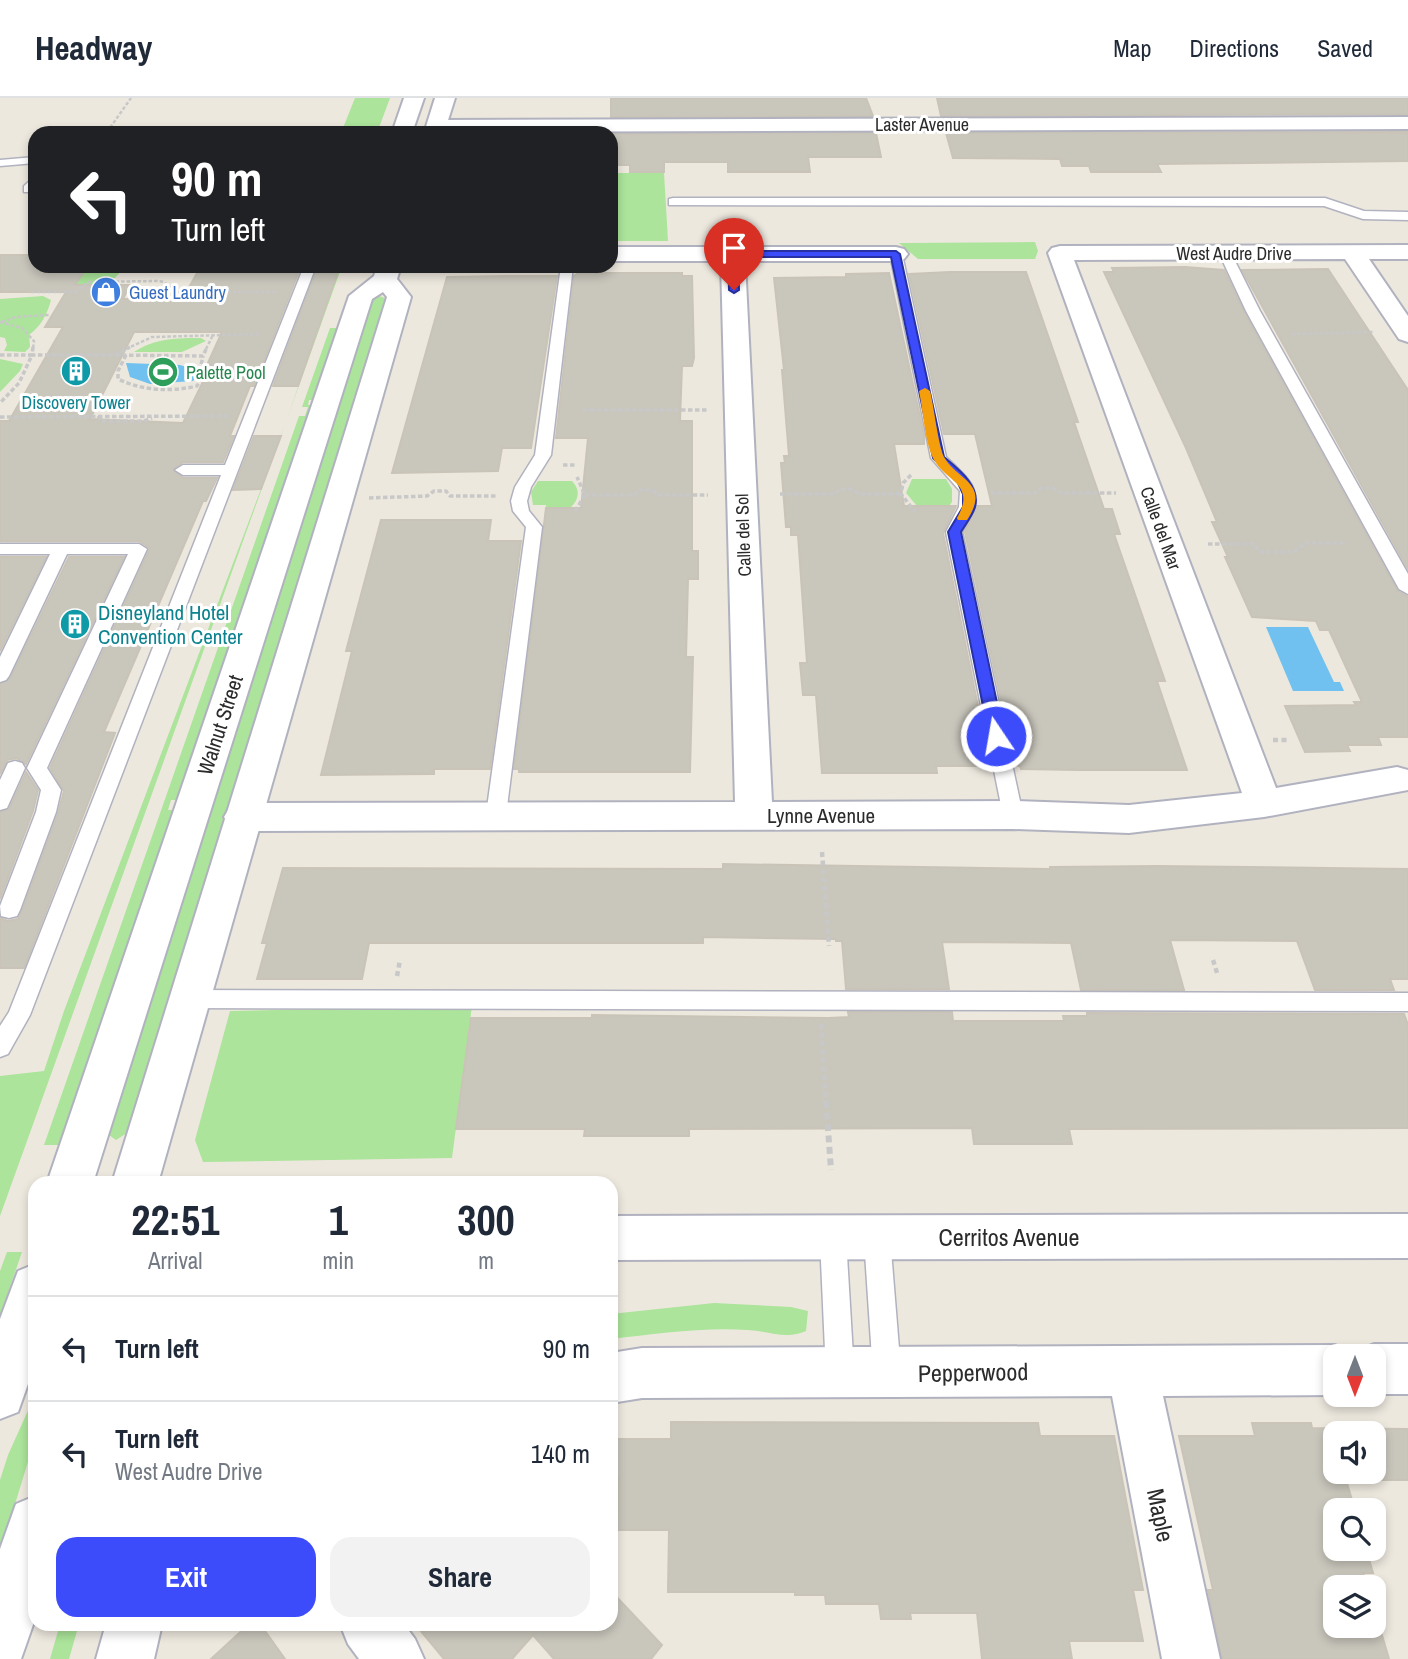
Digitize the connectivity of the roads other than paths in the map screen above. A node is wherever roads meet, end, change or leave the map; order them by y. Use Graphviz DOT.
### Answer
graph roads {
  1 [pos="414,98"];
  2 [pos="445,98"];
  3 [pos="1408,123"];
  4 [pos="404,126"];
  5 [pos="436,126"];
  6 [pos="564,126"];
  7 [pos="28,161"];
  8 [pos="0,163"];
  9 [pos="673,202"];
  10 [pos="1408,216"];
  11 [pos="1352,252"];
  12 [pos="1408,252"];
  13 [pos="1059,253"];
  14 [pos="1225,253"];
  15 [pos="618,254"];
  16 [pos="733,254"];
  17 [pos="896,254"];
  18 [pos="307,273"];
  19 [pos="386,273"];
  20 [pos="387,273"];
  21 [pos="566,273"];
  22 [pos="1397,333"];
  23 [pos="183,470"];
  24 [pos="232,470"];
  25 [pos="0,549"];
  26 [pos="61,549"];
  27 [pos="1408,589"];
  28 [pos="0,676"];
  29 [pos="7,768"];
  30 [pos="37,768"];
  31 [pos="1397,780"];
  32 [pos="0,803"];
  33 [pos="1264,804"];
  34 [pos="496,815"];
  35 [pos="754,815"];
  36 [pos="1013,815"];
  37 [pos="243,817"];
  38 [pos="9,910"];
  39 [pos="191,999"];
  40 [pos="1408,1002"];
  41 [pos="0,1047"];
  42 [pos="71,1176"];
  43 [pos="137,1176"];
  44 [pos="1408,1236"];
  45 [pos="618,1238"];
  46 [pos="855,1238"];
  47 [pos="28,1308"];
  48 [pos="1386,1369"];
  49 [pos="1408,1369"];
  50 [pos="1323,1370"];
  51 [pos="1132,1371"];
  52 [pos="864,1373"];
  53 [pos="618,1377"];
  54 [pos="0,1394"];
  55 [pos="28,1547"];
  56 [pos="132,1631"];
  57 [pos="373,1631"];
  58 [pos="0,1642"];
  59 [pos="125,1659"];
  60 [pos="395,1659"];
  61 [pos="1191,1659"];
  1 -- 4 [label="street"];
  2 -- 5 [label="street"];
  3 -- 6 [label="street, Laster Avenue"];
  7 -- 8 [label="lane"];
  9 -- 10 [label="lane"];
  11 -- 12 [label="street, West Audre Drive"];
  11 -- 14 [label="street, West Audre Drive"];
  11 -- 22 [label="street"];
  13 -- 14 [label="street, West Audre Drive"];
  13 -- 33 [label="street, Calle del Mar"];
  14 -- 27 [label="lane"];
  15 -- 16 [label="street"];
  16 -- 17 [label="street"];
  16 -- 35 [label="street, Calle del Sol"];
  17 -- 36 [label="lane"];
  18 -- 24 [label="lane"];
  19 -- 42 [label="street, Walnut Street"];
  20 -- 37 [label="street, Walnut Street"];
  21 -- 34 [label="lane"];
  23 -- 24 [label="lane"];
  24 -- 41 [label="lane"];
  25 -- 26 [label="lane"];
  26 -- 28 [label="lane"];
  26 -- 30 [label="lane"];
  29 -- 30 [label="lane"];
  29 -- 32 [label="lane"];
  30 -- 38 [label="lane"];
  31 -- 33 [label="street, Lynne Avenue"];
  33 -- 36 [label="street, Lynne Avenue"];
  34 -- 35 [label="street, Lynne Avenue"];
  34 -- 37 [label="street, Lynne Avenue"];
  35 -- 36 [label="street, Lynne Avenue"];
  37 -- 39 [label="street, Walnut Street"];
  39 -- 40 [label="lane"];
  39 -- 43 [label="street, Walnut Street"];
  44 -- 46 [label="street, Cerritos Avenue"];
  45 -- 46 [label="street, Cerritos Avenue"];
  46 -- 52 [label="lane"];
  46 -- 52 [label="lane"];
  47 -- 54 [label="street"];
  48 -- 49 [label="street"];
  50 -- 51 [label="street, Pepperwood"];
  51 -- 52 [label="street, Pepperwood"];
  51 -- 61 [label="street, Maple"];
  52 -- 53 [label="street, Pepperwood"];
  55 -- 58 [label="street"];
  56 -- 59 [label="street"];
  57 -- 60 [label="street"];
}
